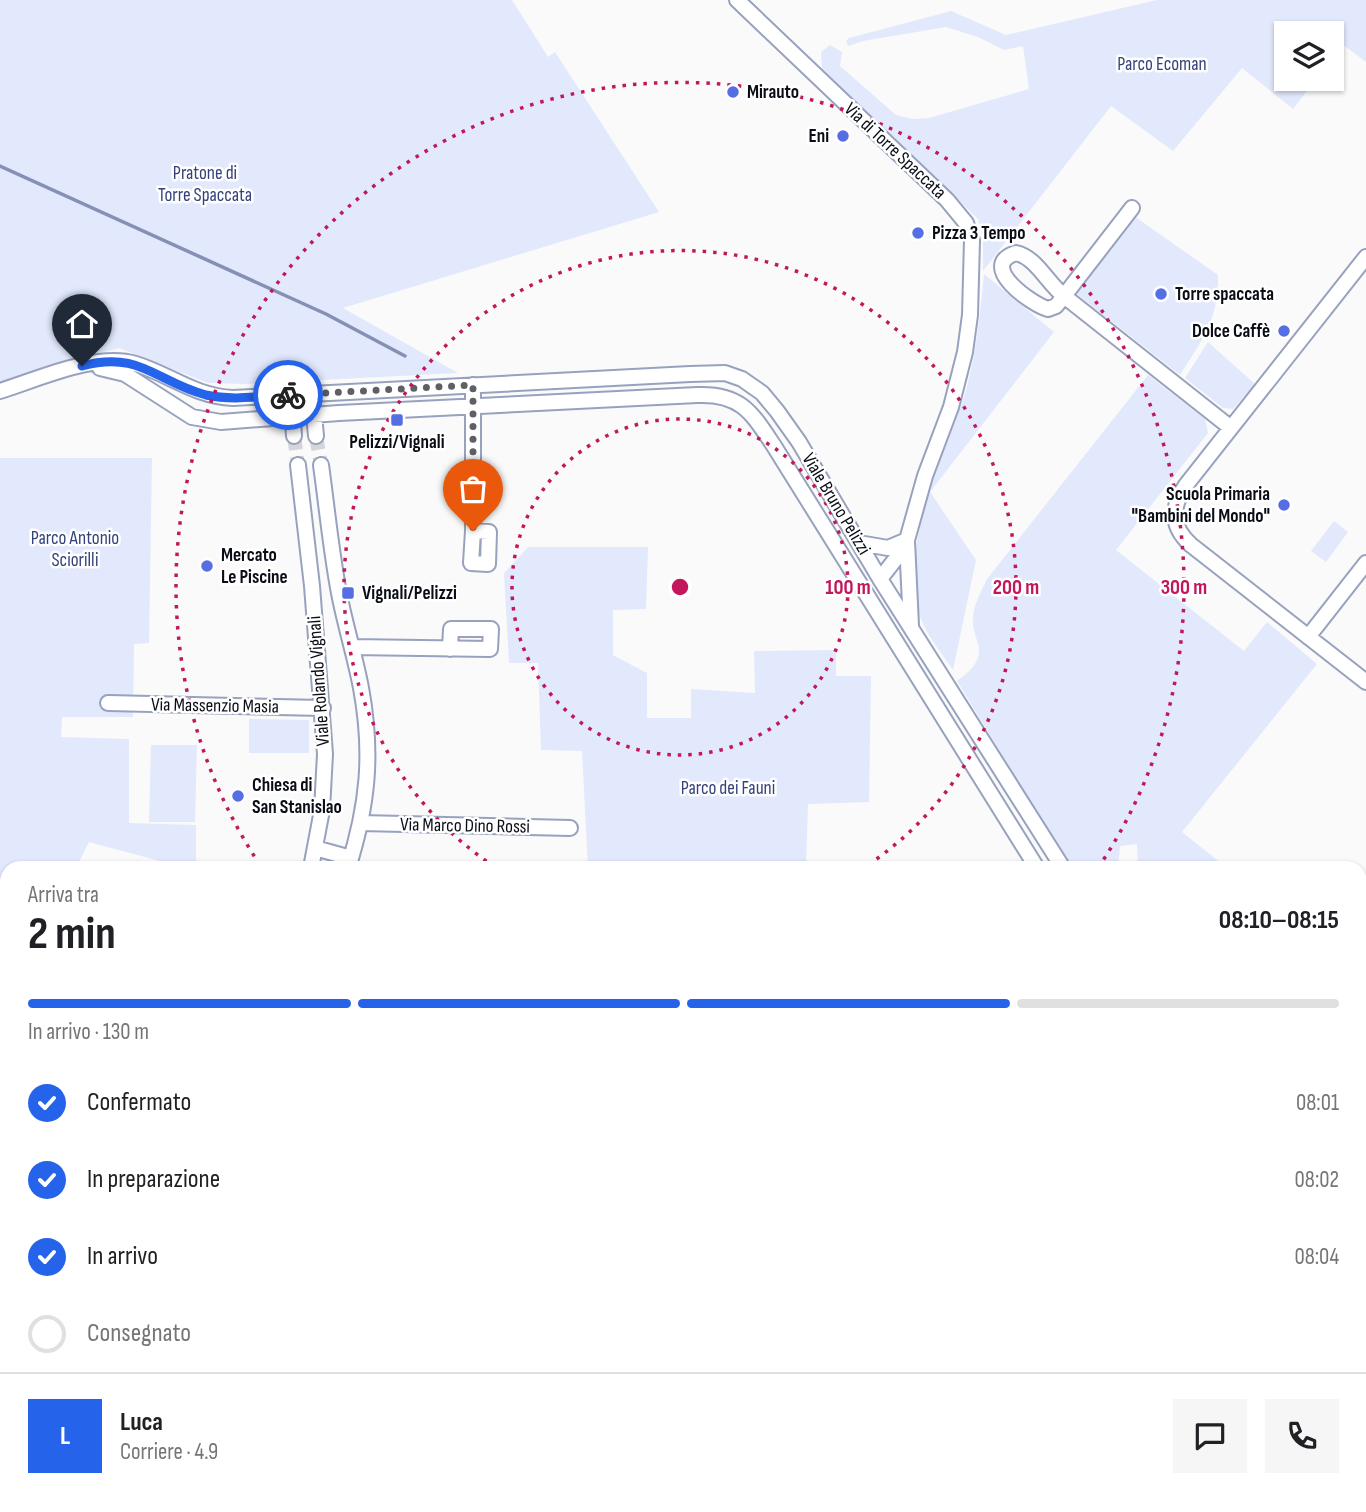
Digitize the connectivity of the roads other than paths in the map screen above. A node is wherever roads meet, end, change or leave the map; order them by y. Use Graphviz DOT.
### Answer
graph roads {
  1 [pos="737,0"];
  2 [pos="1132,208"];
  3 [pos="1366,257"];
  4 [pos="82,366"];
  5 [pos="473,385"];
  6 [pos="0,391"];
  7 [pos="312,393"];
  8 [pos="291,394"];
  9 [pos="473,406"];
  10 [pos="314,415"];
  11 [pos="292,417"];
  12 [pos="1231,428"];
  13 [pos="294,436"];
  14 [pos="316,436"];
  15 [pos="298,465"];
  16 [pos="321,465"];
  17 [pos="473,531"];
  18 [pos="907,540"];
  19 [pos="859,543"];
  20 [pos="908,557"];
  21 [pos="1366,563"];
  22 [pos="880,579"];
  23 [pos="864,589"];
  24 [pos="339,594"];
  25 [pos="313,596"];
  26 [pos="911,627"];
  27 [pos="1308,636"];
  28 [pos="352,647"];
  29 [pos="450,649"];
  30 [pos="1366,682"];
  31 [pos="108,703"];
  32 [pos="323,708"];
  33 [pos="361,823"];
  34 [pos="570,828"];
  35 [pos="315,848"];
  36 [pos="312,861"];
  37 [pos="344,861"];
  38 [pos="350,861"];
  39 [pos="1033,861"];
  40 [pos="1059,861"];
  1 -- 18 [label="street, Via di Torre Spaccata"];
  2 -- 12 [label="street"];
  3 -- 12 [label="street"];
  4 -- 6 [label="street, Viale Bruno Pelizzi"];
  4 -- 8 [label="street, Viale Bruno Pelizzi"];
  4 -- 11 [label="street, Viale Bruno Pelizzi"];
  5 -- 7 [label="street, Viale Bruno Pelizzi"];
  5 -- 9 [label="street"];
  5 -- 19 [label="street, Viale Bruno Pelizzi"];
  7 -- 8 [label="street, Viale Bruno Pelizzi"];
  7 -- 10 [label="street"];
  8 -- 11 [label="street"];
  9 -- 10 [label="street, Viale Bruno Pelizzi"];
  9 -- 17 [label="street"];
  9 -- 23 [label="street, Viale Bruno Pelizzi"];
  10 -- 11 [label="street, Viale Bruno Pelizzi"];
  10 -- 14 [label="street"];
  11 -- 13 [label="street"];
  12 -- 27 [label="street"];
  15 -- 25 [label="street, Viale Rolando Vignali"];
  16 -- 24 [label="street, Viale Rolando Vignali"];
  18 -- 19 [label="street"];
  18 -- 20 [label="street, Via di Torre Spaccata"];
  18 -- 22 [label="street, Via di Torre Spaccata"];
  19 -- 22 [label="street, Viale Bruno Pelizzi"];
  20 -- 22 [label="street"];
  20 -- 26 [label="street, Via di Torre Spaccata"];
  21 -- 27 [label="street"];
  22 -- 23 [label="street, Via di Torre Spaccata"];
  22 -- 26 [label="street, Viale Bruno Pelizzi"];
  23 -- 39 [label="street, Viale Bruno Pelizzi"];
  24 -- 25 [label="street, Viale Rolando Vignali"];
  24 -- 28 [label="street, Viale Rolando Vignali"];
  25 -- 32 [label="street, Viale Rolando Vignali"];
  26 -- 40 [label="street, Viale Bruno Pelizzi"];
  27 -- 30 [label="street"];
  28 -- 29 [label="street"];
  28 -- 33 [label="street, Viale Rolando Vignali"];
  31 -- 32 [label="street, Via Massenzio Masia"];
  32 -- 35 [label="street, Viale Rolando Vignali"];
  33 -- 34 [label="street, Via Marco Dino Rossi"];
  33 -- 38 [label="street, Viale Rolando Vignali"];
  35 -- 36 [label="street, Viale Rolando Vignali"];
  35 -- 37 [label="street, Viale Rolando Vignali"];
}
